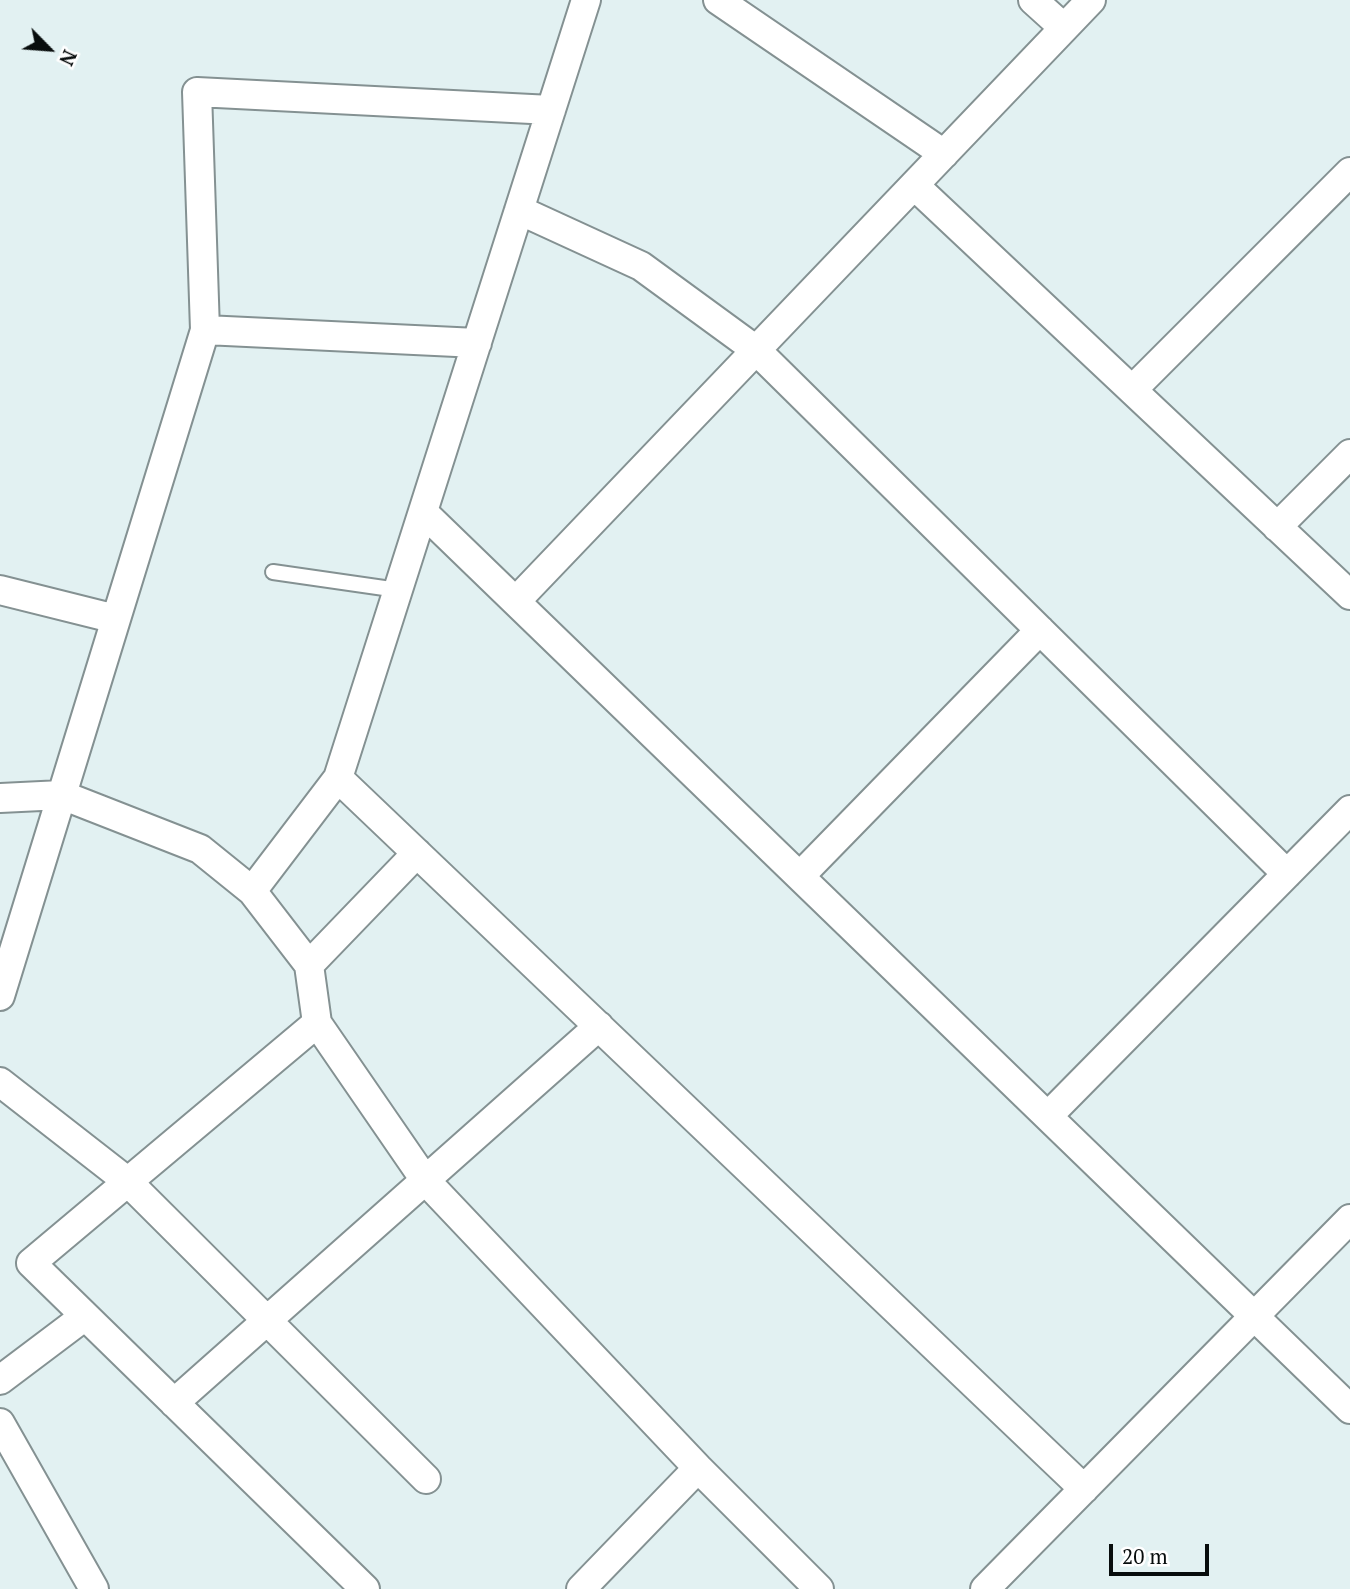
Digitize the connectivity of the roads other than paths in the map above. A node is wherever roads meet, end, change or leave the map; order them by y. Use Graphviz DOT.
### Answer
graph roads {
  1 [pos="586,0"];
  2 [pos="718,0"];
  3 [pos="1033,0"];
  4 [pos="1091,0"];
  5 [pos="1063,28"];
  6 [pos="551,110"];
  7 [pos="944,154"];
  8 [pos="1350,172"];
  9 [pos="914,185"];
  10 [pos="519,210"];
  11 [pos="205,330"];
  12 [pos="477,344"];
  13 [pos="757,350"];
  14 [pos="1132,390"];
  15 [pos="1350,454"];
  16 [pos="423,512"];
  17 [pos="1278,527"];
  18 [pos="273,572"];
  19 [pos="0,590"];
  20 [pos="398,590"];
  21 [pos="1350,596"];
  22 [pos="516,601"];
  23 [pos="117,619"];
  24 [pos="1040,630"];
  25 [pos="338,778"];
  26 [pos="62,795"];
  27 [pos="0,798"];
  28 [pos="1350,810"];
  29 [pos="417,853"];
  30 [pos="1287,874"];
  31 [pos="800,876"];
  32 [pos="251,891"];
  33 [pos="309,965"];
  34 [pos="0,996"];
  35 [pos="317,1023"];
  36 [pos="599,1026"];
  37 [pos="0,1082"];
  38 [pos="1048,1116"];
  39 [pos="425,1180"];
  40 [pos="127,1181"];
  41 [pos="1350,1219"];
  42 [pos="85,1316"];
  43 [pos="1254,1316"];
  44 [pos="267,1320"];
  45 [pos="0,1380"];
  46 [pos="174,1403"];
  47 [pos="1350,1409"];
  48 [pos="0,1423"];
  49 [pos="698,1468"];
  50 [pos="426,1479"];
  51 [pos="1084,1489"];
  52 [pos="94,1589"];
  53 [pos="365,1589"];
  54 [pos="581,1589"];
  55 [pos="819,1589"];
  56 [pos="985,1589"];
  1 -- 6 [label="street"];
  2 -- 7 [label="street"];
  3 -- 5 [label="street"];
  4 -- 5 [label="street"];
  5 -- 7 [label="street"];
  6 -- 10 [label="street"];
  6 -- 11 [label="street"];
  7 -- 9 [label="street"];
  8 -- 14 [label="street"];
  9 -- 13 [label="street"];
  9 -- 14 [label="street"];
  10 -- 12 [label="street"];
  10 -- 13 [label="street"];
  11 -- 12 [label="street"];
  11 -- 23 [label="street"];
  12 -- 16 [label="street"];
  13 -- 22 [label="street"];
  13 -- 24 [label="street"];
  14 -- 17 [label="street"];
  15 -- 17 [label="street"];
  16 -- 20 [label="street"];
  16 -- 22 [label="street"];
  17 -- 21 [label="street"];
  18 -- 20 [label="lane"];
  19 -- 23 [label="street"];
  20 -- 25 [label="street"];
  22 -- 31 [label="street"];
  23 -- 26 [label="street"];
  24 -- 30 [label="street"];
  24 -- 31 [label="street"];
  25 -- 29 [label="street"];
  25 -- 32 [label="street"];
  26 -- 27 [label="street"];
  26 -- 32 [label="street"];
  26 -- 34 [label="street"];
  28 -- 30 [label="street"];
  29 -- 33 [label="street"];
  29 -- 36 [label="street"];
  30 -- 38 [label="street"];
  31 -- 38 [label="street"];
  32 -- 33 [label="street"];
  33 -- 35 [label="street"];
  35 -- 39 [label="street"];
  35 -- 40 [label="street"];
  36 -- 39 [label="street"];
  36 -- 51 [label="street"];
  37 -- 40 [label="street"];
  38 -- 43 [label="street"];
  39 -- 44 [label="street"];
  39 -- 49 [label="street"];
  40 -- 42 [label="street"];
  40 -- 44 [label="street"];
  41 -- 43 [label="street"];
  42 -- 45 [label="street"];
  42 -- 46 [label="street"];
  43 -- 47 [label="street"];
  43 -- 51 [label="street"];
  44 -- 46 [label="street"];
  44 -- 50 [label="street"];
  46 -- 53 [label="street"];
  48 -- 52 [label="street"];
  49 -- 54 [label="street"];
  49 -- 55 [label="street"];
  51 -- 56 [label="street"];
}
